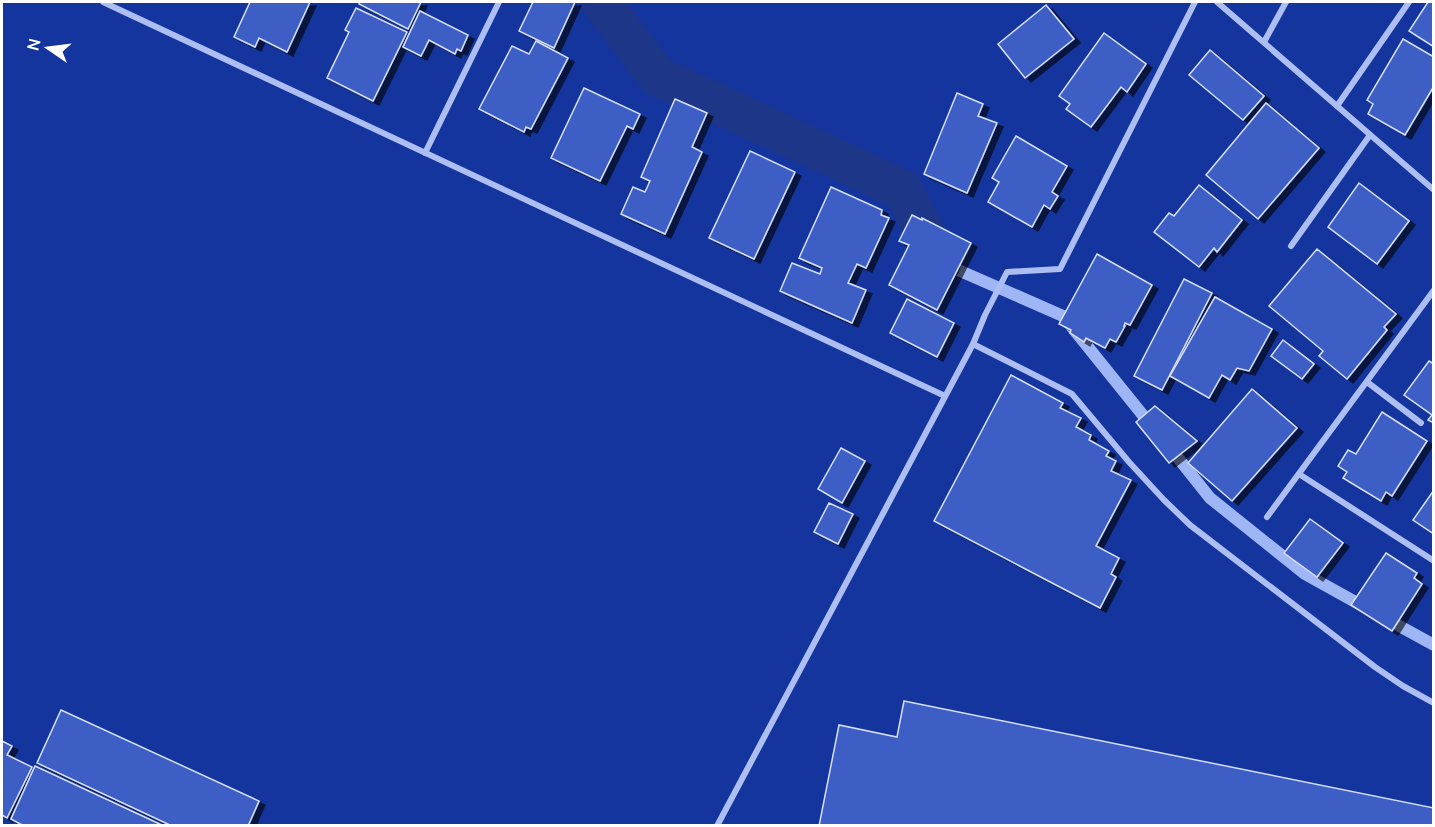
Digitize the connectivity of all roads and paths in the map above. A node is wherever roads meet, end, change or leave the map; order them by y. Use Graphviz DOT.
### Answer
graph roads {
  1 [pos="103,2"];
  2 [pos="499,2"];
  3 [pos="1195,2"];
  4 [pos="1217,2"];
  5 [pos="1286,2"];
  6 [pos="1409,2"];
  7 [pos="1264,42"];
  8 [pos="1337,106"];
  9 [pos="1370,135"];
  10 [pos="425,153"];
  11 [pos="1434,190"];
  12 [pos="1291,246"];
  13 [pos="1434,290"];
  14 [pos="973,344"];
  15 [pos="1367,382"];
  16 [pos="945,396"];
  17 [pos="1421,423"];
  18 [pos="1299,474"];
  19 [pos="1267,517"];
  20 [pos="1434,561"];
  21 [pos="1434,703"];
  22 [pos="717,825"];
  1 -- 10 [label="street"];
  2 -- 10 [label="street"];
  3 -- 14 [label="street"];
  4 -- 7 [label="street"];
  5 -- 7 [label="street"];
  6 -- 8 [label="street"];
  7 -- 8 [label="street"];
  8 -- 9 [label="street"];
  9 -- 11 [label="street"];
  9 -- 12 [label="street"];
  10 -- 16 [label="street"];
  13 -- 15 [label="street"];
  14 -- 16 [label="street"];
  14 -- 21 [label="street"];
  15 -- 17 [label="street"];
  15 -- 18 [label="street"];
  16 -- 22 [label="street"];
  18 -- 19 [label="street"];
  18 -- 20 [label="street"];
}
